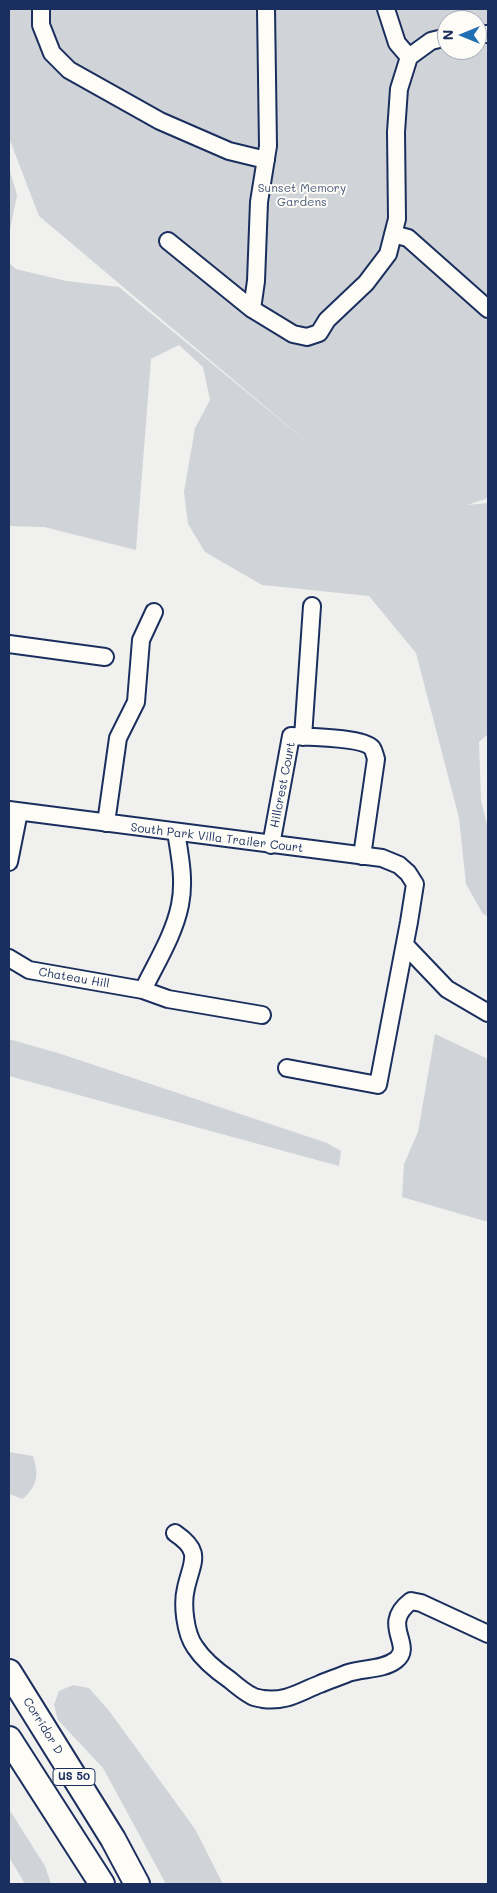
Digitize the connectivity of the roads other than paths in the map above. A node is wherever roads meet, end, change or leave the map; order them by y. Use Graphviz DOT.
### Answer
graph roads {
  1 [pos="41,9"];
  2 [pos="266,9"];
  3 [pos="386,9"];
  4 [pos="437,40"];
  5 [pos="409,57"];
  6 [pos="266,160"];
  7 [pos="393,234"];
  8 [pos="168,241"];
  9 [pos="252,308"];
  10 [pos="488,309"];
  11 [pos="312,606"];
  12 [pos="154,612"];
  13 [pos="9,644"];
  14 [pos="105,656"];
  15 [pos="303,737"];
  16 [pos="14,811"];
  17 [pos="106,823"];
  18 [pos="176,832"];
  19 [pos="271,845"];
  20 [pos="362,856"];
  21 [pos="9,862"];
  22 [pos="405,945"];
  23 [pos="9,958"];
  24 [pos="143,990"];
  25 [pos="488,1013"];
  26 [pos="262,1015"];
  27 [pos="287,1068"];
  28 [pos="175,1533"];
  29 [pos="488,1634"];
  30 [pos="9,1672"];
  31 [pos="9,1739"];
  32 [pos="102,1884"];
  33 [pos="137,1884"];
  1 -- 6 [label="street"];
  2 -- 6 [label="street"];
  3 -- 5 [label="street"];
  4 -- 5 [label="street"];
  5 -- 7 [label="street"];
  6 -- 9 [label="street"];
  7 -- 9 [label="street"];
  7 -- 10 [label="street"];
  8 -- 9 [label="street"];
  11 -- 15 [label="street"];
  12 -- 17 [label="street"];
  13 -- 14 [label="street"];
  15 -- 19 [label="street, Hillcrest Court"];
  15 -- 20 [label="street, Hillcrest Court"];
  16 -- 17 [label="street, South Park Villa Trailer Court"];
  16 -- 21 [label="street"];
  17 -- 18 [label="street, South Park Villa Trailer Court"];
  18 -- 19 [label="street, South Park Villa Trailer Court"];
  18 -- 24 [label="street"];
  19 -- 20 [label="street, South Park Villa Trailer Court"];
  20 -- 22 [label="street, South Park Villa Trailer Court"];
  22 -- 25 [label="street"];
  22 -- 27 [label="street"];
  23 -- 24 [label="street, Chateau Hill"];
  24 -- 26 [label="street, Chateau Hill"];
  28 -- 29 [label="street"];
  30 -- 33 [label="highway, Corridor D / US 50"];
  31 -- 32 [label="highway, US 50"];
}
